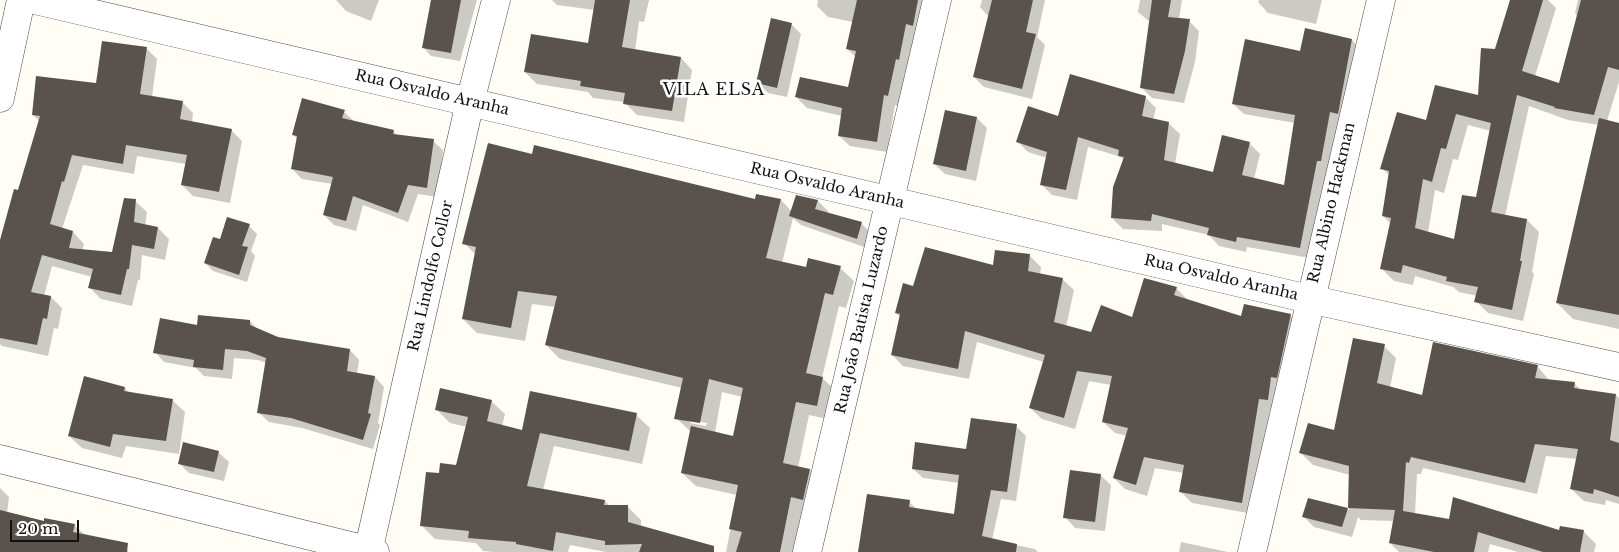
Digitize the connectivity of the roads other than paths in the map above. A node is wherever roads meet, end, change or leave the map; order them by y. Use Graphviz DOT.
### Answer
graph roads {
  1 [pos="21,0"];
  2 [pos="35,0"];
  3 [pos="496,0"];
  4 [pos="937,0"];
  5 [pos="1381,0"];
  6 [pos="0,98"];
  7 [pos="470,102"];
  8 [pos="890,201"];
  9 [pos="1309,299"];
  10 [pos="1619,367"];
  11 [pos="0,459"];
  12 [pos="370,551"];
  13 [pos="807,552"];
  14 [pos="1252,552"];
  1 -- 6 [label="street"];
  2 -- 7 [label="street, Rua Osvaldo Aranha"];
  3 -- 7 [label="street, Rua Lindolfo Collor"];
  4 -- 8 [label="street, Rua João Batista Luzardo"];
  5 -- 9 [label="street, Rua Albino Hackman"];
  7 -- 8 [label="street, Rua Osvaldo Aranha"];
  7 -- 12 [label="street, Rua Lindolfo Collor"];
  8 -- 9 [label="street, Rua Osvaldo Aranha"];
  8 -- 13 [label="street, Rua João Batista Luzardo"];
  9 -- 10 [label="street, Rua Osvaldo Aranha"];
  9 -- 14 [label="street, Rua Albino Hackman"];
  11 -- 12 [label="street"];
}
